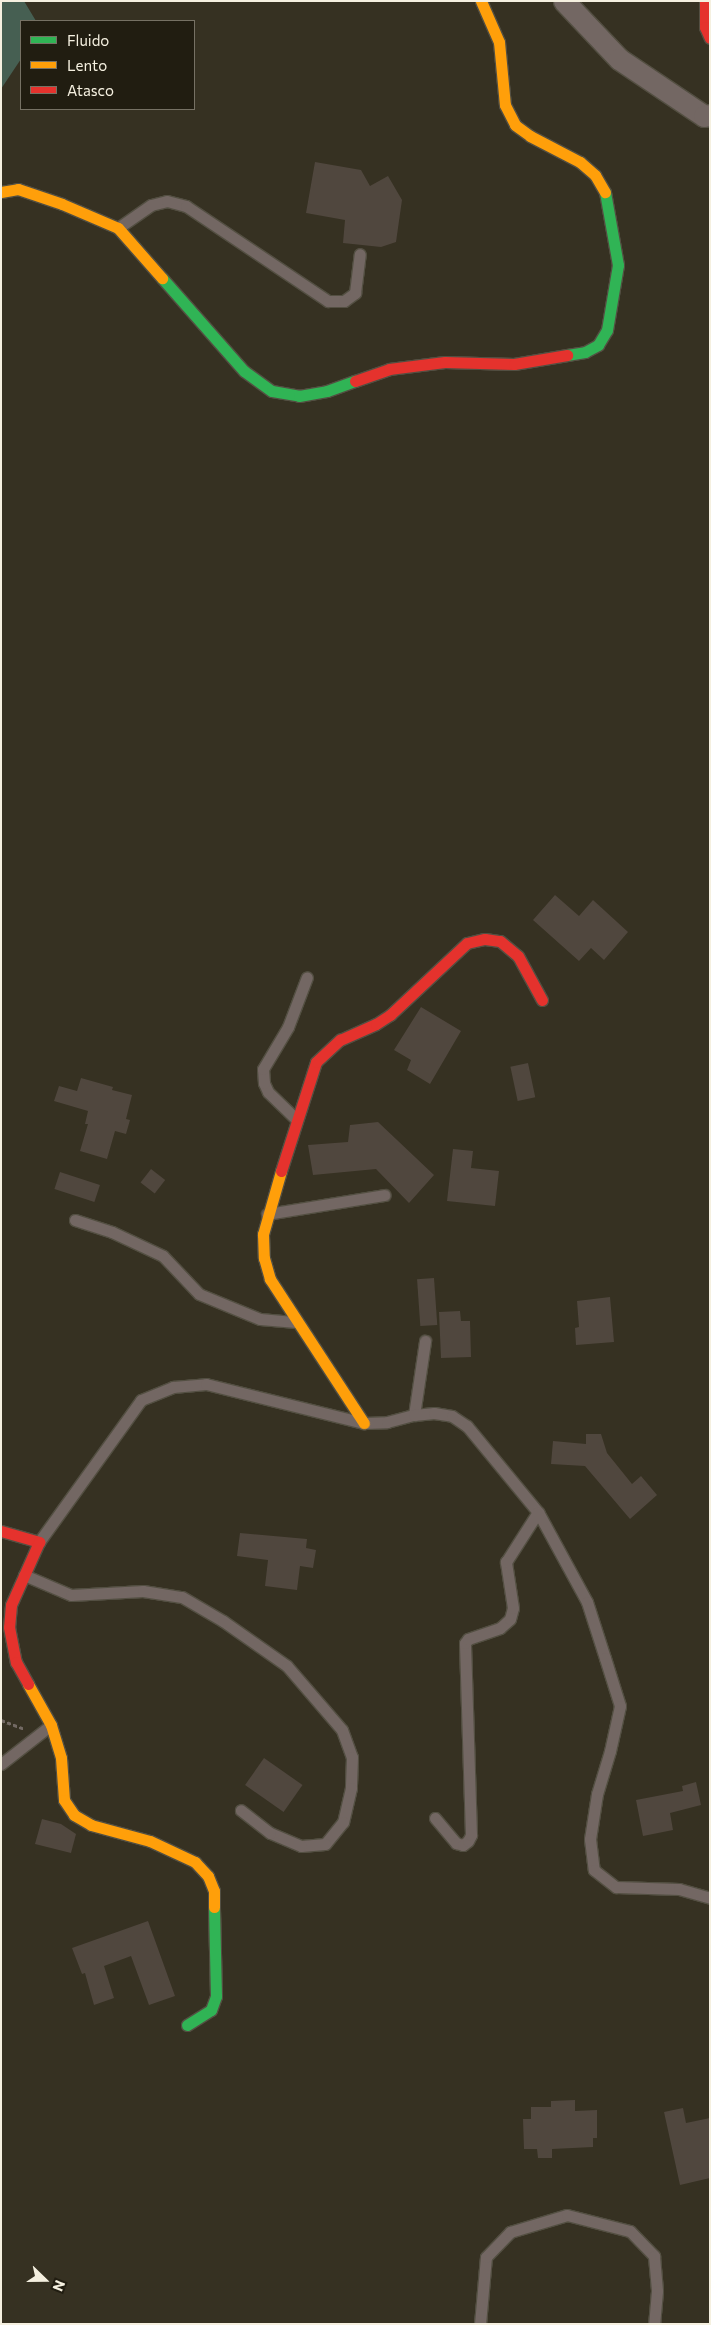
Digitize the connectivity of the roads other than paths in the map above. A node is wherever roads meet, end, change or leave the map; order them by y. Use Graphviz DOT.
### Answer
graph roads {
  1 [pos="481,1"];
  2 [pos="564,1"];
  3 [pos="705,1"];
  4 [pos="710,38"];
  5 [pos="710,116"];
  6 [pos="1,192"];
  7 [pos="118,228"];
  8 [pos="360,254"];
  9 [pos="307,977"];
  10 [pos="542,1000"];
  11 [pos="298,1121"];
  12 [pos="384,1195"];
  13 [pos="267,1214"];
  14 [pos="75,1220"];
  15 [pos="300,1322"];
  16 [pos="425,1341"];
  17 [pos="414,1415"];
  18 [pos="364,1423"];
  19 [pos="538,1512"];
  20 [pos="1,1531"];
  21 [pos="39,1542"];
  22 [pos="24,1575"];
  23 [pos="1,1660"];
  24 [pos="16,1662"];
  25 [pos="51,1725"];
  26 [pos="1,1764"];
  27 [pos="241,1810"];
  28 [pos="435,1818"];
  29 [pos="710,1898"];
  30 [pos="187,2025"];
  31 [pos="480,2324"];
  32 [pos="654,2324"];
  1 -- 7 [label="street"];
  2 -- 5 [label="street"];
  3 -- 4 [label="street"];
  6 -- 7 [label="street"];
  7 -- 8 [label="lane"];
  9 -- 11 [label="lane"];
  10 -- 11 [label="street"];
  11 -- 13 [label="street"];
  12 -- 13 [label="lane"];
  13 -- 15 [label="street"];
  14 -- 15 [label="lane"];
  15 -- 18 [label="street"];
  16 -- 17 [label="lane"];
  17 -- 18 [label="lane"];
  17 -- 19 [label="lane"];
  18 -- 21 [label="lane"];
  19 -- 28 [label="lane"];
  19 -- 29 [label="lane"];
  20 -- 21 [label="street"];
  21 -- 22 [label="street"];
  22 -- 24 [label="street"];
  22 -- 27 [label="lane"];
  23 -- 24 [label="lane"];
  24 -- 25 [label="street"];
  25 -- 26 [label="lane"];
  25 -- 30 [label="street"];
  31 -- 32 [label="lane"];
}
